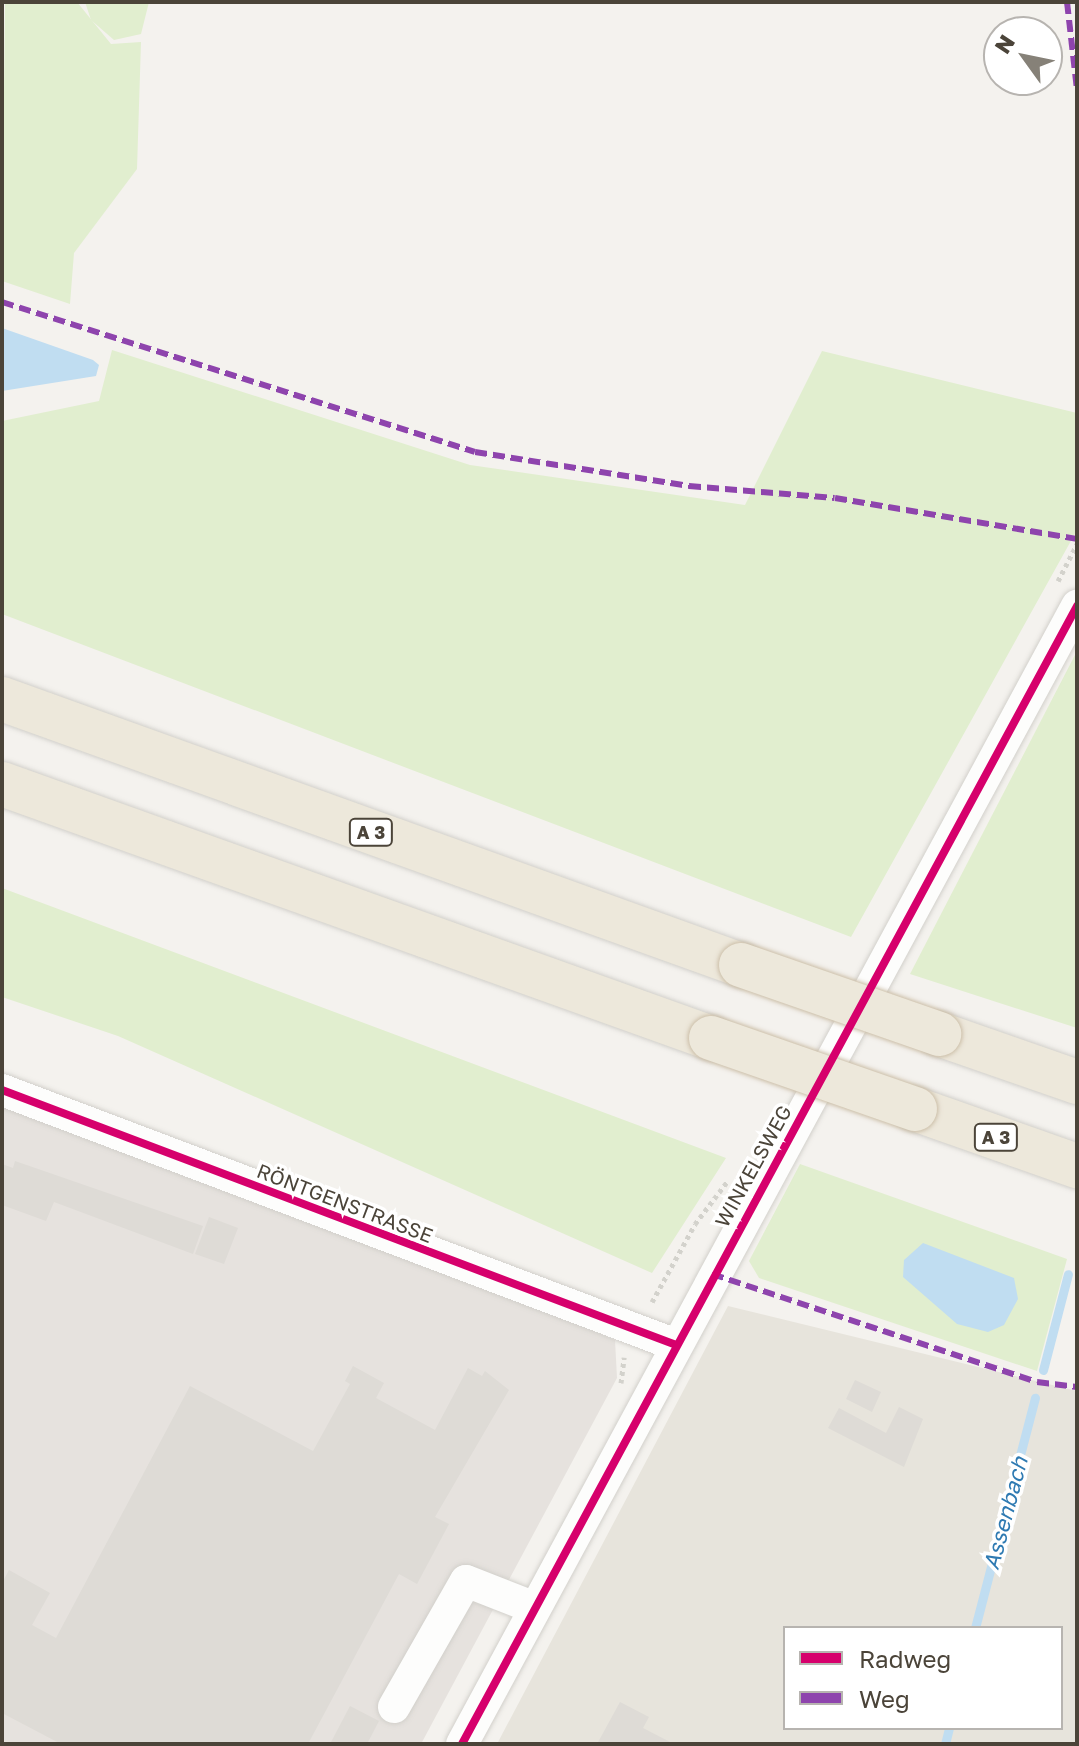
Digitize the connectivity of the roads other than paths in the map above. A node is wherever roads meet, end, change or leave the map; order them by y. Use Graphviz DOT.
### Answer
graph roads {
  1 [pos="1077,606"];
  2 [pos="2,699"];
  3 [pos="2,784"];
  4 [pos="1077,1082"];
  5 [pos="2,1090"];
  6 [pos="1077,1166"];
  7 [pos="676,1345"];
  8 [pos="535,1608"];
  9 [pos="394,1707"];
  10 [pos="468,1742"];
  1 -- 7 [label="street, WINKELSWEG"];
  2 -- 4 [label="highway, A 3, bridge"];
  3 -- 6 [label="highway, A 3, bridge"];
  5 -- 7 [label="street, RÖNTGENSTRASSE"];
  7 -- 8 [label="street, WINKELSWEG"];
  8 -- 9 [label="street"];
  8 -- 10 [label="street, WINKELSWEG"];
}
